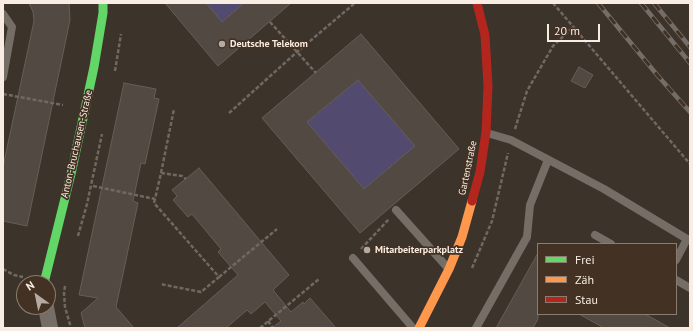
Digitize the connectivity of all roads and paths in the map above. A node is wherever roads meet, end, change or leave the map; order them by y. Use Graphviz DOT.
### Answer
graph roads {
  1 [pos="103,3"];
  2 [pos="355,3"];
  3 [pos="477,3"];
  4 [pos="553,3"];
  5 [pos="3,14"];
  6 [pos="270,22"];
  7 [pos="573,27"];
  8 [pos="297,52"];
  9 [pos="316,73"];
  10 [pos="3,77"];
  11 [pos="3,94"];
  12 [pos="63,106"];
  13 [pos="174,109"];
  14 [pos="228,113"];
  15 [pos="486,132"];
  16 [pos="102,133"];
  17 [pos="511,140"];
  18 [pos="548,160"];
  19 [pos="690,164"];
  20 [pos="161,173"];
  21 [pos="186,179"];
  22 [pos="93,186"];
  23 [pos="155,199"];
  24 [pos="396,210"];
  25 [pos="277,229"];
  26 [pos="596,235"];
  27 [pos="76,243"];
  28 [pos="610,243"];
  29 [pos="353,258"];
  30 [pos="677,258"];
  31 [pos="3,269"];
  32 [pos="449,269"];
  33 [pos="46,275"];
  34 [pos="16,276"];
  35 [pos="219,278"];
  36 [pos="319,279"];
  37 [pos="677,281"];
  38 [pos="160,284"];
  39 [pos="65,285"];
  40 [pos="690,288"];
  41 [pos="48,315"];
  42 [pos="268,322"];
  43 [pos="50,328"];
  44 [pos="71,328"];
  45 [pos="260,328"];
  46 [pos="273,328"];
  47 [pos="413,328"];
  48 [pos="419,328"];
  49 [pos="476,328"];
  1 -- 33 [label="street, Anton-Bruchausen-Straße"];
  2 -- 8 [label="path"];
  3 -- 15 [label="street, Gartenstraße"];
  4 -- 7 [label="path"];
  5 -- 10 [label="lane"];
  6 -- 8 [label="path"];
  7 -- 17 [label="path"];
  7 -- 19 [label="path"];
  8 -- 9 [label="path"];
  8 -- 14 [label="path"];
  11 -- 12 [label="path"];
  13 -- 20 [label="path"];
  15 -- 17 [label="lane"];
  15 -- 32 [label="street, Gartenstraße"];
  16 -- 27 [label="path"];
  17 -- 18 [label="lane"];
  18 -- 30 [label="lane"];
  18 -- 49 [label="lane"];
  20 -- 21 [label="path"];
  20 -- 23 [label="path"];
  22 -- 23 [label="path"];
  23 -- 35 [label="path"];
  24 -- 29 [label="path"];
  24 -- 32 [label="lane"];
  25 -- 35 [label="path"];
  26 -- 28 [label="lane"];
  29 -- 47 [label="lane"];
  31 -- 34 [label="path"];
  32 -- 48 [label="street, Gartenstraße"];
  35 -- 38 [label="path"];
  36 -- 42 [label="path"];
  37 -- 40 [label="lane"];
  39 -- 44 [label="path"];
  41 -- 43 [label="street"];
  42 -- 45 [label="path"];
  42 -- 46 [label="path"];
}
